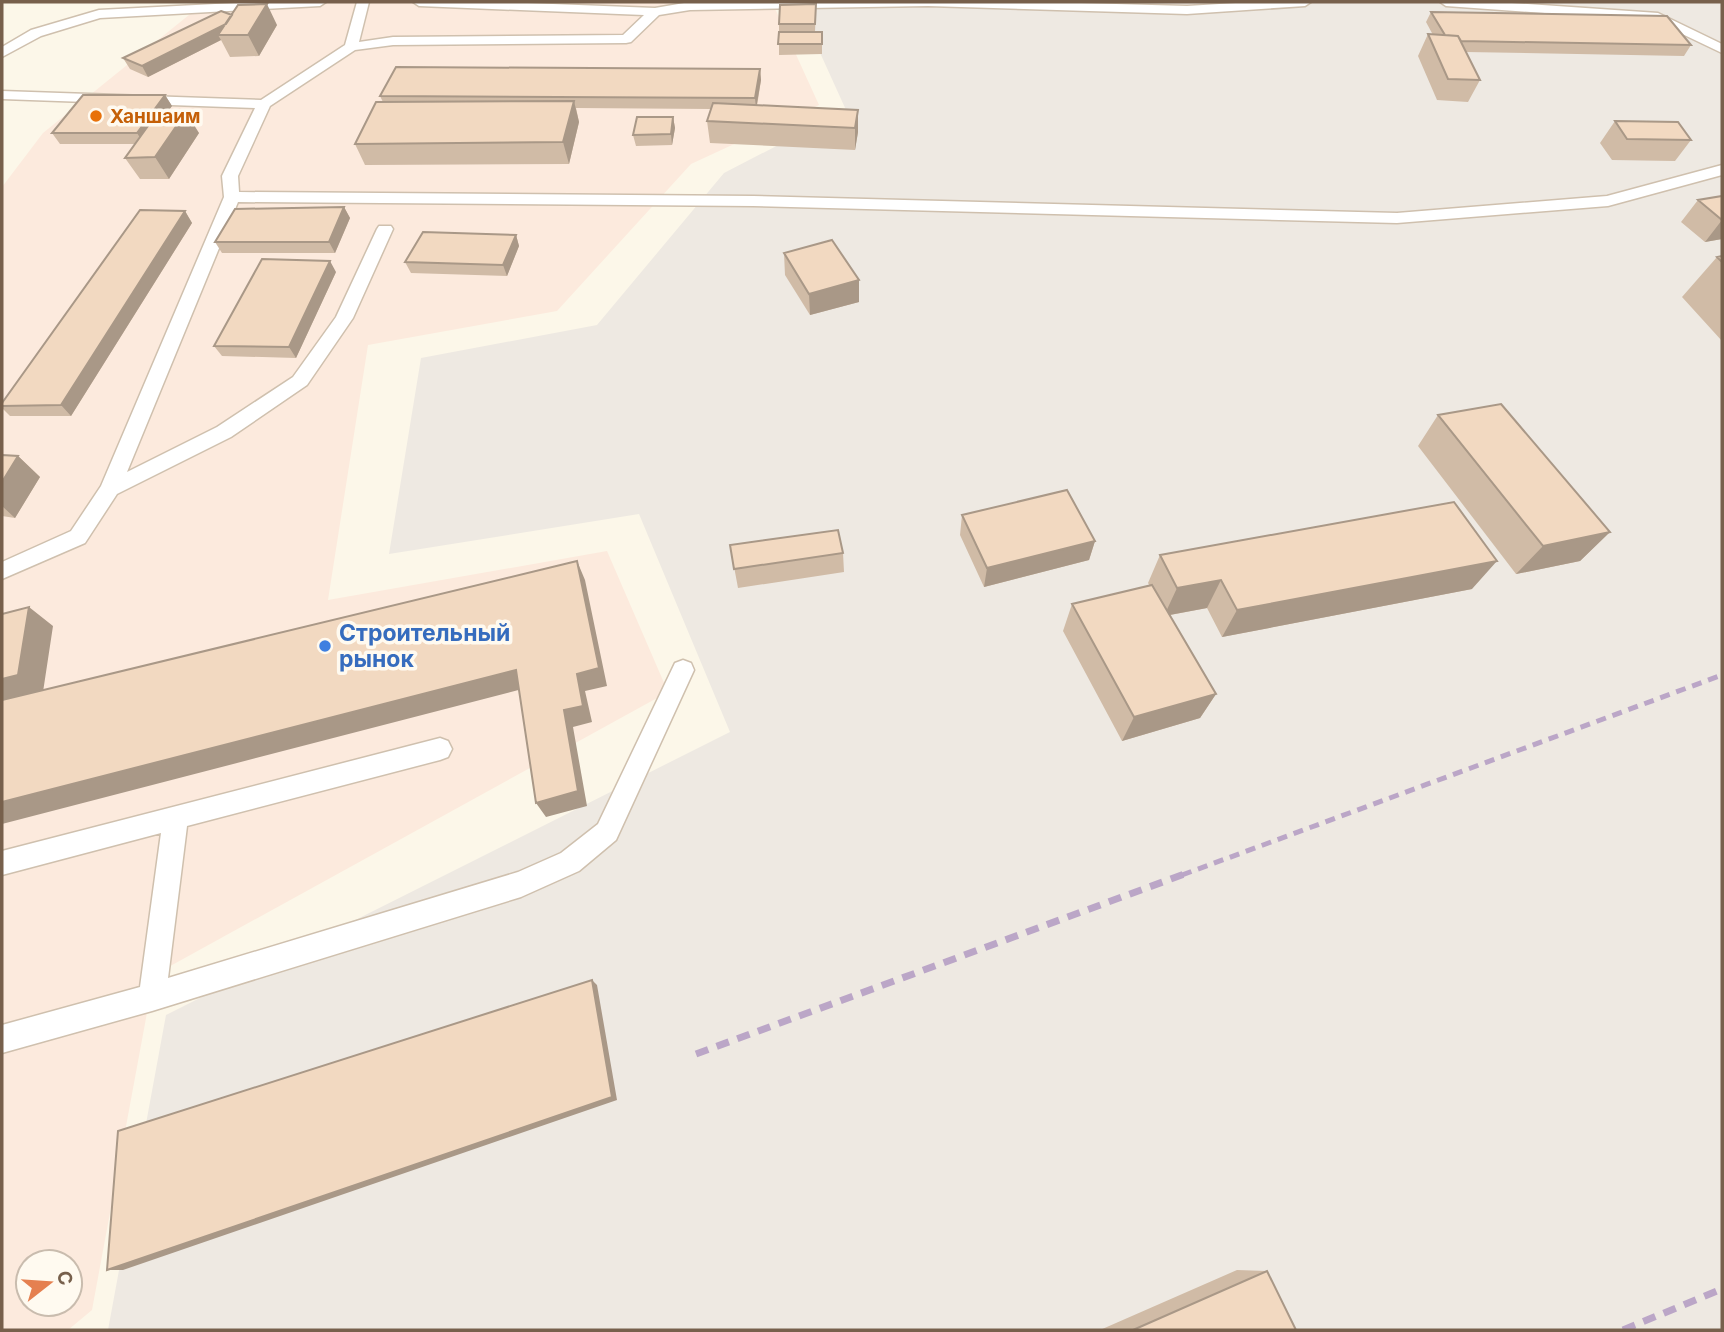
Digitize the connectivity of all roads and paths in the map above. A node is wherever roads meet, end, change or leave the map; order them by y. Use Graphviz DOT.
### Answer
graph roads {
  1 [pos="320,2"];
  2 [pos="363,2"];
  3 [pos="419,2"];
  4 [pos="1305,2"];
  5 [pos="1446,2"];
  6 [pos="655,12"];
  7 [pos="351,47"];
  8 [pos="1722,48"];
  9 [pos="2,53"];
  10 [pos="2,95"];
  11 [pos="264,104"];
  12 [pos="1722,170"];
  13 [pos="232,197"];
  14 [pos="385,229"];
  15 [pos="110,489"];
  16 [pos="2,571"];
  17 [pos="683,670"];
  18 [pos="440,749"];
  19 [pos="177,817"];
  20 [pos="2,863"];
  21 [pos="152,997"];
  22 [pos="2,1039"];
  1 -- 9 [label="lane"];
  2 -- 7 [label="lane"];
  3 -- 6 [label="lane"];
  4 -- 6 [label="lane"];
  5 -- 8 [label="lane"];
  6 -- 7 [label="lane"];
  7 -- 11 [label="lane"];
  10 -- 11 [label="lane"];
  11 -- 13 [label="lane"];
  12 -- 13 [label="lane"];
  13 -- 15 [label="lane"];
  14 -- 15 [label="lane"];
  15 -- 16 [label="lane"];
  17 -- 21 [label="lane"];
  18 -- 19 [label="lane"];
  19 -- 20 [label="lane"];
  19 -- 21 [label="lane"];
  21 -- 22 [label="lane"];
}
